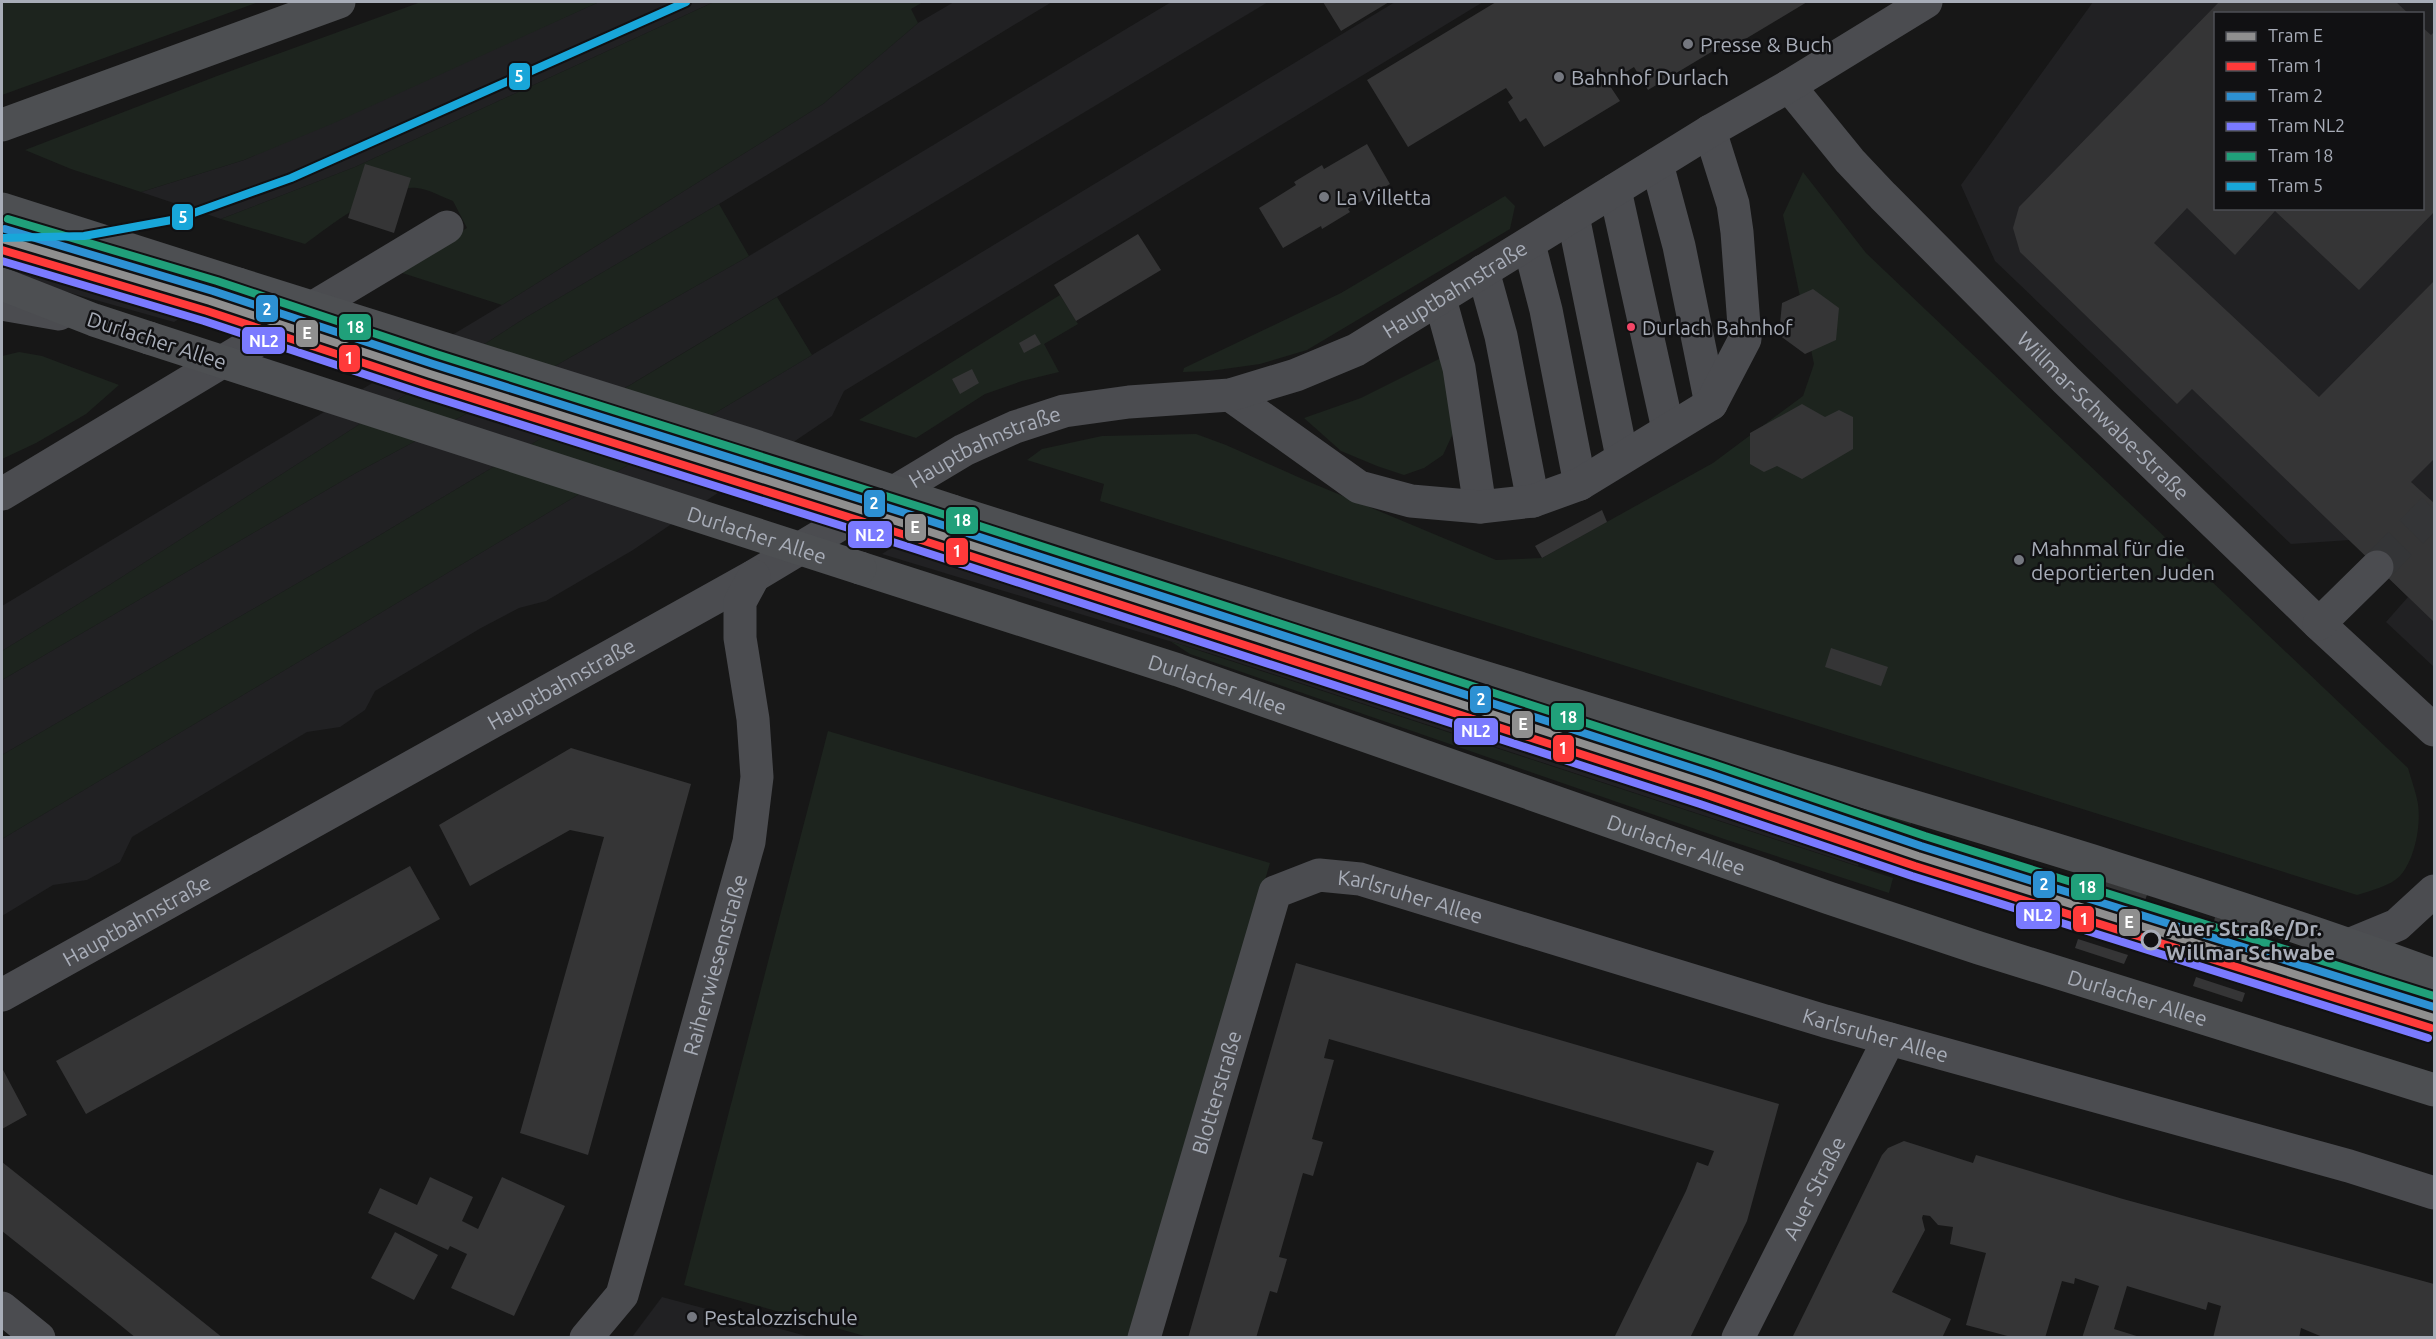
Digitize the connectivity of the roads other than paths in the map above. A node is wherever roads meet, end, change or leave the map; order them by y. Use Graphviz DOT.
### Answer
graph roads {
  1 [pos="339,2"];
  2 [pos="1926,2"];
  3 [pos="1789,86"];
  4 [pos="2,125"];
  5 [pos="1710,131"];
  6 [pos="1657,164"];
  7 [pos="1615,190"];
  8 [pos="2,209"];
  9 [pos="1573,216"];
  10 [pos="447,227"];
  11 [pos="1529,244"];
  12 [pos="1483,271"];
  13 [pos="2,284"];
  14 [pos="1440,299"];
  15 [pos="2,304"];
  16 [pos="94,320"];
  17 [pos="1230,395"];
  18 [pos="1711,404"];
  19 [pos="1668,429"];
  20 [pos="1622,457"];
  21 [pos="1580,484"];
  22 [pos="2,494"];
  23 [pos="1533,501"];
  24 [pos="1480,507"];
  25 [pos="2377,567"];
  26 [pos="754,576"];
  27 [pos="2319,624"];
  28 [pos="2434,730"];
  29 [pos="1319,875"];
  30 [pos="2434,891"];
  31 [pos="2351,944"];
  32 [pos="2434,975"];
  33 [pos="2,995"];
  34 [pos="1889,1039"];
  35 [pos="2434,1090"];
  36 [pos="2434,1192"];
  37 [pos="2,1308"];
  38 [pos="39,1338"];
  39 [pos="586,1338"];
  40 [pos="1144,1338"];
  41 [pos="1738,1338"];
  1 -- 4 [label="main road"];
  2 -- 3 [label="street, Hauptbahnstraße"];
  3 -- 5 [label="street, Hauptbahnstraße"];
  3 -- 27 [label="street, Willmar-Schwabe-Straße"];
  5 -- 6 [label="street, Hauptbahnstraße"];
  5 -- 18 [label="street"];
  6 -- 7 [label="street, Hauptbahnstraße"];
  6 -- 18 [label="street"];
  7 -- 9 [label="street, Hauptbahnstraße"];
  7 -- 19 [label="street"];
  8 -- 31 [label="main road, bridge"];
  9 -- 11 [label="street, Hauptbahnstraße"];
  9 -- 20 [label="street"];
  10 -- 22 [label="street"];
  11 -- 12 [label="street, Hauptbahnstraße"];
  11 -- 21 [label="street"];
  12 -- 14 [label="street, Hauptbahnstraße"];
  12 -- 23 [label="street"];
  13 -- 16 [label="main road, Durlacher Allee"];
  14 -- 17 [label="street, Hauptbahnstraße"];
  14 -- 24 [label="street"];
  15 -- 16 [label="street"];
  16 -- 35 [label="main road, Durlacher Allee, bridge"];
  17 -- 24 [label="street"];
  17 -- 26 [label="street, Hauptbahnstraße"];
  18 -- 19 [label="street"];
  19 -- 20 [label="street"];
  20 -- 21 [label="street"];
  21 -- 23 [label="street"];
  23 -- 24 [label="street"];
  25 -- 27 [label="street"];
  26 -- 33 [label="street, Hauptbahnstraße"];
  26 -- 39 [label="street, Raiherwiesenstraße"];
  27 -- 28 [label="street, Willmar-Schwabe-Straße"];
  29 -- 34 [label="street, Karlsruher Allee"];
  29 -- 40 [label="street, Blotterstraße"];
  30 -- 31 [label="street"];
  31 -- 32 [label="main road"];
  34 -- 36 [label="street, Karlsruher Allee"];
  34 -- 41 [label="street, Auer Straße"];
  37 -- 38 [label="street"];
}
